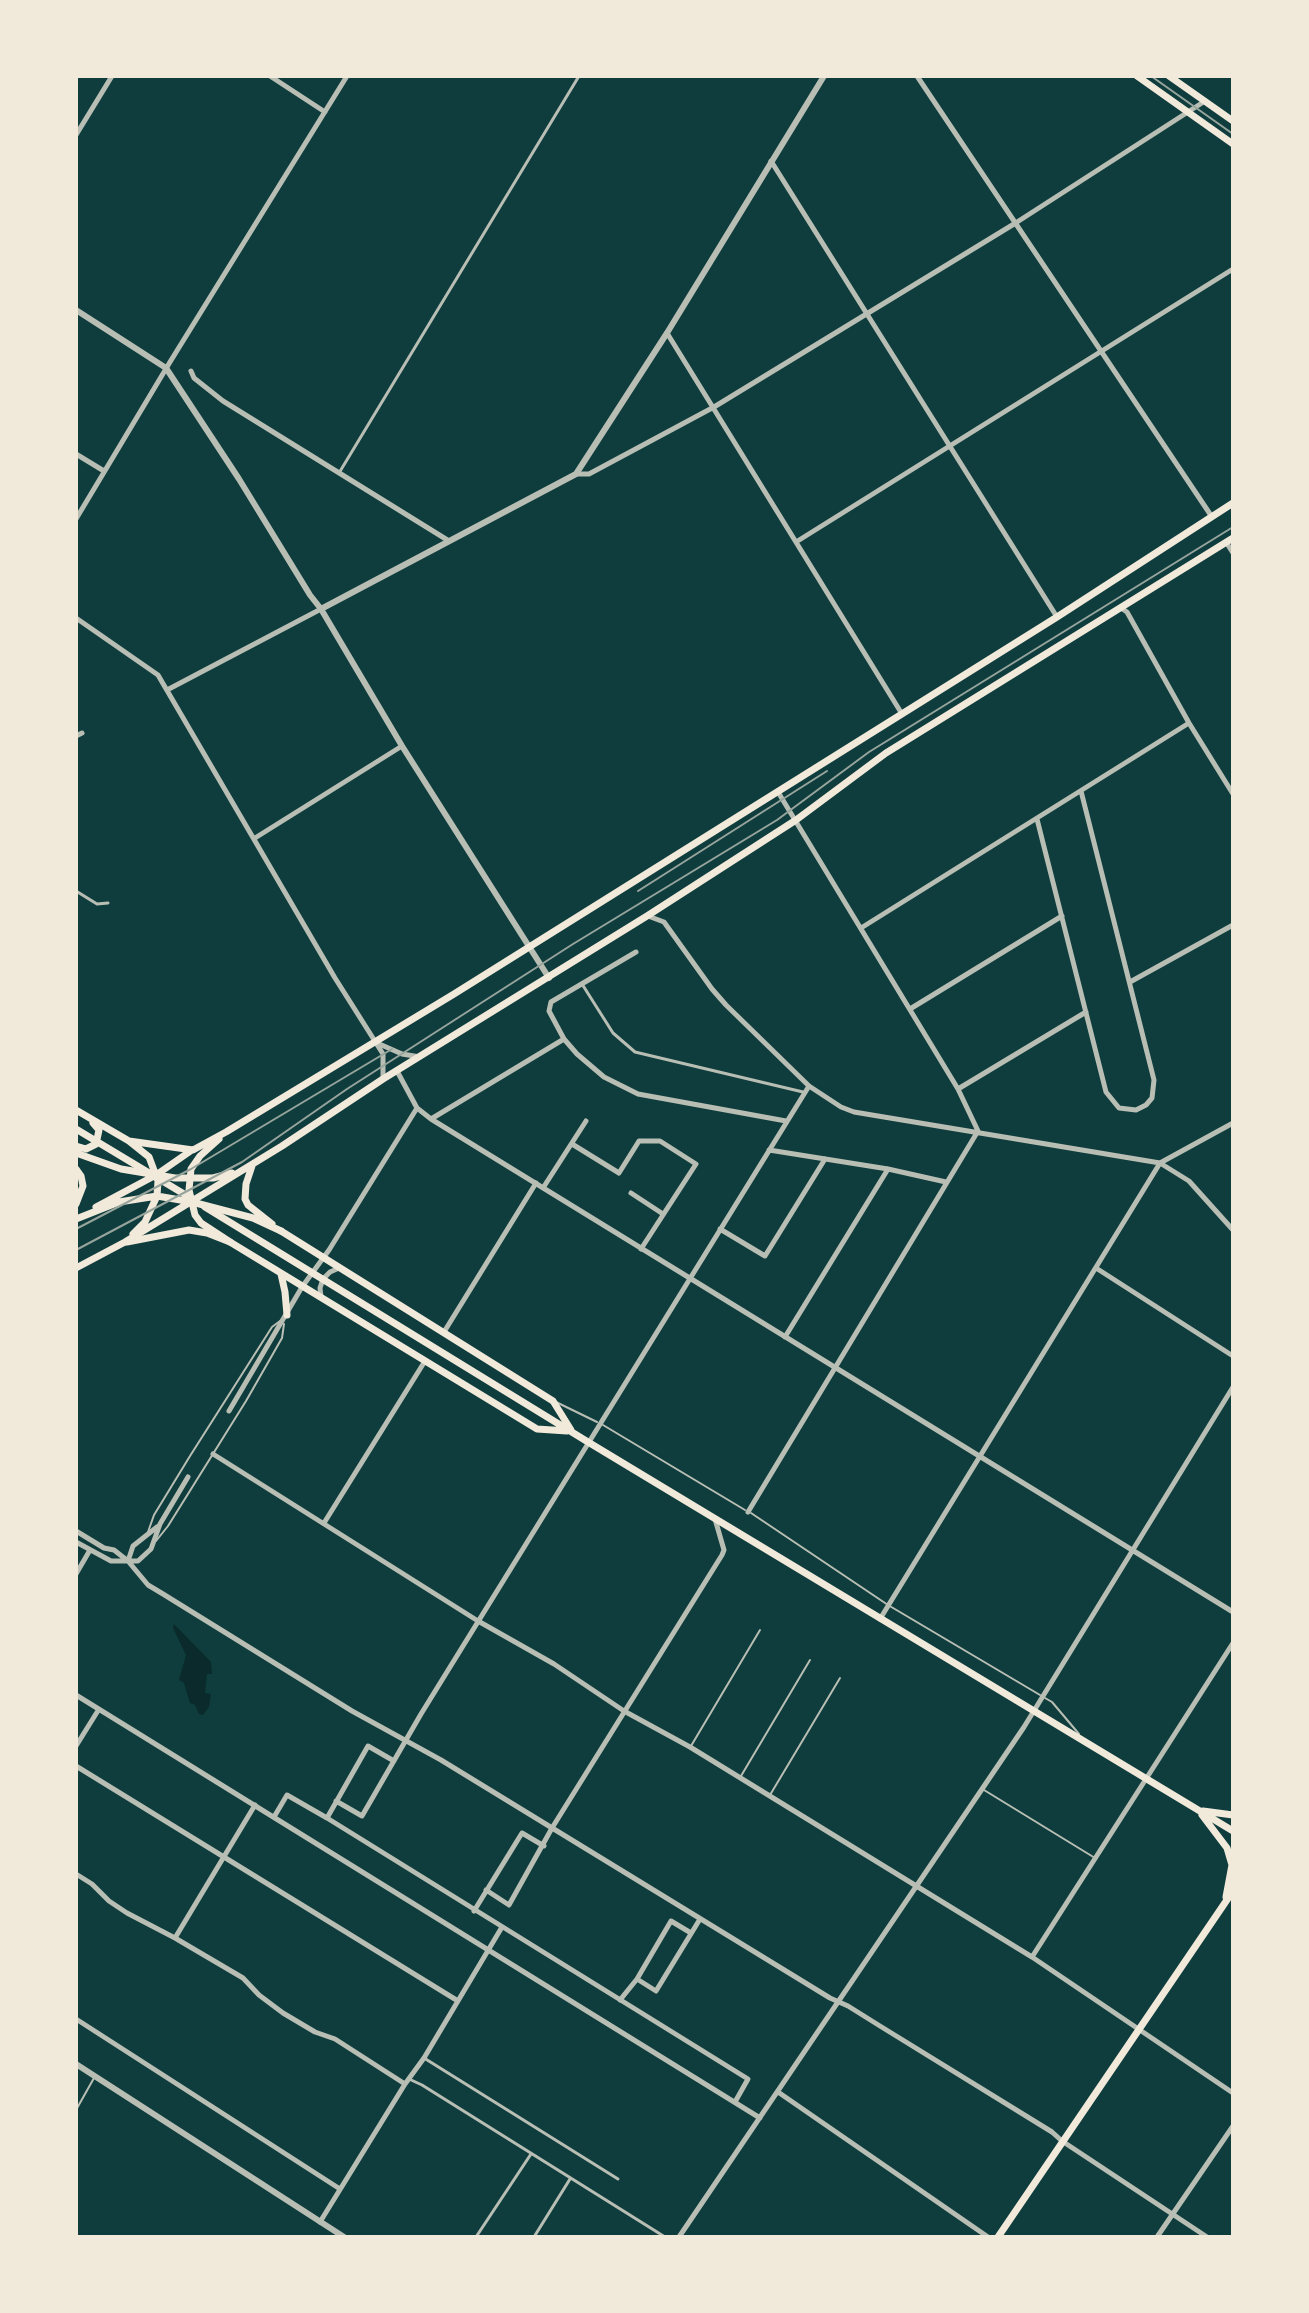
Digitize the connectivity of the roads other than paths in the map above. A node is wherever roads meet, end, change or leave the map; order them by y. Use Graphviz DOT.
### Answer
graph roads {
  1 [pos="112,76"];
  2 [pos="270,76"];
  3 [pos="347,76"];
  4 [pos="579,76"];
  5 [pos="824,76"];
  6 [pos="917,76"];
  7 [pos="1137,76"];
  8 [pos="1169,76"];
  9 [pos="1205,101"];
  10 [pos="325,112"];
  11 [pos="1190,112"];
  12 [pos="1233,121"];
  13 [pos="76,135"];
  14 [pos="1233,144"];
  15 [pos="771,160"];
  16 [pos="1014,224"];
  17 [pos="1233,269"];
  18 [pos="76,310"];
  19 [pos="865,312"];
  20 [pos="667,333"];
  21 [pos="1100,352"];
  22 [pos="166,368"];
  23 [pos="191,371"];
  24 [pos="714,407"];
  25 [pos="950,444"];
  26 [pos="76,454"];
  27 [pos="104,471"];
  28 [pos="339,473"];
  29 [pos="576,474"];
  30 [pos="1233,503"];
  31 [pos="1212,517"];
  32 [pos="76,519"];
  33 [pos="1229,540"];
  34 [pos="449,541"];
  35 [pos="796,542"];
  36 [pos="1233,553"];
  37 [pos="1120,608"];
  38 [pos="321,609"];
  39 [pos="1057,617"];
  40 [pos="76,618"];
  41 [pos="167,690"];
  42 [pos="902,714"];
  43 [pos="1189,723"];
  44 [pos="402,746"];
  45 [pos="778,790"];
  46 [pos="1081,791"];
  47 [pos="1233,794"];
  48 [pos="1037,819"];
  49 [pos="796,820"];
  50 [pos="255,838"];
  51 [pos="76,891"];
  52 [pos="108,903"];
  53 [pos="647,916"];
  54 [pos="1062,916"];
  55 [pos="1233,925"];
  56 [pos="861,928"];
  57 [pos="528,947"];
  58 [pos="636,952"];
  59 [pos="549,978"];
  60 [pos="1130,982"];
  61 [pos="582,984"];
  62 [pos="910,1009"];
  63 [pos="1086,1012"];
  64 [pos="564,1039"];
  65 [pos="376,1043"];
  66 [pos="421,1057"];
  67 [pos="397,1071"];
  68 [pos="383,1079"];
  69 [pos="809,1086"];
  70 [pos="958,1089"];
  71 [pos="805,1092"];
  72 [pos="417,1108"];
  73 [pos="76,1110"];
  74 [pos="89,1118"];
  75 [pos="431,1119"];
  76 [pos="586,1121"];
  77 [pos="786,1121"];
  78 [pos="1233,1123"];
  79 [pos="76,1129"];
  80 [pos="978,1131"];
  81 [pos="226,1132"];
  82 [pos="129,1141"];
  83 [pos="572,1144"];
  84 [pos="76,1146"];
  85 [pos="193,1150"];
  86 [pos="769,1150"];
  87 [pos="76,1153"];
  88 [pos="825,1159"];
  89 [pos="1160,1163"];
  90 [pos="253,1164"];
  91 [pos="76,1169"];
  92 [pos="888,1169"];
  93 [pos="156,1175"];
  94 [pos="189,1179"];
  95 [pos="946,1182"];
  96 [pos="536,1183"];
  97 [pos="543,1188"];
  98 [pos="631,1193"];
  99 [pos="157,1196"];
  100 [pos="192,1202"];
  101 [pos="76,1204"];
  102 [pos="663,1214"];
  103 [pos="76,1218"];
  104 [pos="719,1229"];
  105 [pos="1233,1229"];
  106 [pos="281,1231"];
  107 [pos="125,1242"];
  108 [pos="230,1242"];
  109 [pos="641,1249"];
  110 [pos="324,1258"];
  111 [pos="76,1268"];
  112 [pos="339,1268"];
  113 [pos="1096,1268"];
  114 [pos="281,1274"];
  115 [pos="688,1279"];
  116 [pos="302,1287"];
  117 [pos="321,1298"];
  118 [pos="285,1316"];
  119 [pos="444,1332"];
  120 [pos="785,1337"];
  121 [pos="1233,1356"];
  122 [pos="425,1361"];
  123 [pos="835,1367"];
  124 [pos="1233,1387"];
  125 [pos="553,1401"];
  126 [pos="229,1411"];
  127 [pos="600,1423"];
  128 [pos="572,1432"];
  129 [pos="588,1442"];
  130 [pos="213,1454"];
  131 [pos="980,1456"];
  132 [pos="188,1477"];
  133 [pos="748,1512"];
  134 [pos="715,1519"];
  135 [pos="324,1523"];
  136 [pos="160,1524"];
  137 [pos="76,1531"];
  138 [pos="147,1535"];
  139 [pos="76,1542"];
  140 [pos="154,1544"];
  141 [pos="90,1550"];
  142 [pos="1134,1551"];
  143 [pos="128,1561"];
  144 [pos="76,1574"];
  145 [pos="888,1605"];
  146 [pos="1233,1612"];
  147 [pos="880,1619"];
  148 [pos="478,1621"];
  149 [pos="760,1630"];
  150 [pos="1233,1643"];
  151 [pos="810,1660"];
  152 [pos="840,1678"];
  153 [pos="76,1695"];
  154 [pos="1043,1697"];
  155 [pos="99,1709"];
  156 [pos="624,1711"];
  157 [pos="1034,1711"];
  158 [pos="405,1740"];
  159 [pos="1085,1741"];
  160 [pos="76,1746"];
  161 [pos="690,1747"];
  162 [pos="394,1761"];
  163 [pos="76,1766"];
  164 [pos="740,1778"];
  165 [pos="1148,1779"];
  166 [pos="983,1789"];
  167 [pos="770,1796"];
  168 [pos="336,1801"];
  169 [pos="255,1805"];
  170 [pos="1198,1810"];
  171 [pos="1233,1815"];
  172 [pos="274,1817"];
  173 [pos="327,1818"];
  174 [pos="552,1828"];
  175 [pos="1233,1831"];
  176 [pos="544,1846"];
  177 [pos="223,1856"];
  178 [pos="1096,1859"];
  179 [pos="76,1874"];
  180 [pos="918,1887"];
  181 [pos="486,1890"];
  182 [pos="1233,1891"];
  183 [pos="1224,1904"];
  184 [pos="474,1911"];
  185 [pos="700,1919"];
  186 [pos="502,1927"];
  187 [pos="691,1933"];
  188 [pos="175,1938"];
  189 [pos="488,1950"];
  190 [pos="1032,1957"];
  191 [pos="637,1979"];
  192 [pos="620,2000"];
  193 [pos="458,2001"];
  194 [pos="839,2002"];
  195 [pos="76,2019"];
  196 [pos="1137,2030"];
  197 [pos="424,2058"];
  198 [pos="76,2064"];
  199 [pos="95,2077"];
  200 [pos="407,2082"];
  201 [pos="778,2092"];
  202 [pos="1233,2093"];
  203 [pos="735,2102"];
  204 [pos="76,2110"];
  205 [pos="760,2118"];
  206 [pos="1233,2126"];
  207 [pos="1062,2141"];
  208 [pos="532,2153"];
  209 [pos="571,2178"];
  210 [pos="618,2179"];
  211 [pos="340,2189"];
  212 [pos="1172,2214"];
  213 [pos="320,2222"];
  214 [pos="344,2237"];
  215 [pos="476,2237"];
  216 [pos="534,2237"];
  217 [pos="665,2237"];
  218 [pos="679,2237"];
  219 [pos="988,2237"];
  220 [pos="998,2237"];
  221 [pos="1157,2237"];
  222 [pos="1207,2237"];
  1 -- 13 [label="street"];
  2 -- 10 [label="street"];
  3 -- 10 [label="street"];
  4 -- 28 [label="street"];
  5 -- 15 [label="street"];
  6 -- 16 [label="street"];
  7 -- 11 [label="main road"];
  8 -- 9 [label="main road"];
  9 -- 11 [label="street"];
  9 -- 12 [label="main road"];
  10 -- 22 [label="street"];
  11 -- 14 [label="main road"];
  11 -- 16 [label="street"];
  15 -- 19 [label="street"];
  15 -- 20 [label="street"];
  16 -- 19 [label="street"];
  16 -- 21 [label="street"];
  17 -- 21 [label="street"];
  18 -- 22 [label="street"];
  19 -- 24 [label="street"];
  19 -- 25 [label="street"];
  20 -- 24 [label="street"];
  20 -- 29 [label="street"];
  21 -- 25 [label="street"];
  21 -- 31 [label="street"];
  22 -- 27 [label="street"];
  22 -- 38 [label="street"];
  23 -- 28 [label="street"];
  24 -- 29 [label="street"];
  24 -- 35 [label="street"];
  25 -- 35 [label="street"];
  25 -- 39 [label="street"];
  26 -- 27 [label="street"];
  27 -- 32 [label="street"];
  28 -- 34 [label="street"];
  29 -- 34 [label="street"];
  30 -- 31 [label="main road"];
  31 -- 39 [label="main road"];
  33 -- 36 [label="street"];
  33 -- 37 [label="main road"];
  34 -- 38 [label="street"];
  35 -- 42 [label="street"];
  37 -- 43 [label="street"];
  37 -- 49 [label="main road"];
  38 -- 41 [label="street"];
  38 -- 44 [label="street"];
  39 -- 42 [label="main road"];
  40 -- 41 [label="street"];
  41 -- 50 [label="street"];
  42 -- 45 [label="main road"];
  43 -- 46 [label="street"];
  43 -- 47 [label="street"];
  44 -- 50 [label="street"];
  44 -- 57 [label="street"];
  45 -- 49 [label="street"];
  45 -- 57 [label="main road"];
  46 -- 48 [label="street"];
  46 -- 60 [label="street"];
  48 -- 54 [label="street"];
  48 -- 56 [label="street"];
  49 -- 53 [label="main road"];
  49 -- 56 [label="street"];
  50 -- 65 [label="street"];
  51 -- 52 [label="street"];
  53 -- 59 [label="main road"];
  53 -- 69 [label="street"];
  54 -- 62 [label="street"];
  54 -- 63 [label="street"];
  55 -- 60 [label="street"];
  56 -- 62 [label="street"];
  57 -- 59 [label="street"];
  57 -- 65 [label="main road"];
  58 -- 61 [label="street"];
  59 -- 66 [label="main road"];
  60 -- 63 [label="street"];
  61 -- 64 [label="street"];
  61 -- 71 [label="street"];
  62 -- 70 [label="street"];
  63 -- 70 [label="street"];
  64 -- 75 [label="street"];
  64 -- 77 [label="street"];
  65 -- 66 [label="street"];
  65 -- 68 [label="street"];
  65 -- 81 [label="main road"];
  66 -- 67 [label="main road"];
  67 -- 68 [label="main road"];
  67 -- 72 [label="street"];
  68 -- 90 [label="main road"];
  69 -- 71 [label="street"];
  69 -- 80 [label="street"];
  70 -- 80 [label="street"];
  71 -- 77 [label="street"];
  72 -- 75 [label="street"];
  72 -- 110 [label="street"];
  73 -- 74 [label="main road"];
  74 -- 82 [label="main road"];
  74 -- 84 [label="main road"];
  75 -- 96 [label="street"];
  76 -- 83 [label="street"];
  77 -- 86 [label="street"];
  78 -- 89 [label="street"];
  79 -- 128 [label="main road"];
  80 -- 89 [label="street"];
  80 -- 95 [label="street"];
  81 -- 85 [label="main road"];
  81 -- 94 [label="main road"];
  82 -- 85 [label="main road"];
  82 -- 93 [label="main road"];
  83 -- 97 [label="street"];
  83 -- 102 [label="street"];
  85 -- 93 [label="main road"];
  86 -- 88 [label="street"];
  86 -- 104 [label="street"];
  87 -- 93 [label="main road"];
  88 -- 92 [label="street"];
  88 -- 104 [label="street"];
  89 -- 105 [label="street"];
  89 -- 113 [label="street"];
  90 -- 94 [label="main road"];
  90 -- 100 [label="main road"];
  90 -- 106 [label="main road"];
  91 -- 101 [label="main road"];
  92 -- 95 [label="street"];
  92 -- 120 [label="street"];
  93 -- 94 [label="main road"];
  93 -- 99 [label="main road"];
  93 -- 103 [label="main road"];
  94 -- 100 [label="main road"];
  95 -- 123 [label="street"];
  96 -- 97 [label="street"];
  96 -- 119 [label="street"];
  97 -- 109 [label="street"];
  98 -- 102 [label="street"];
  99 -- 100 [label="main road"];
  99 -- 103 [label="main road"];
  99 -- 107 [label="main road"];
  100 -- 106 [label="main road"];
  100 -- 107 [label="main road"];
  100 -- 108 [label="main road"];
  102 -- 109 [label="street"];
  104 -- 115 [label="street"];
  106 -- 110 [label="main road"];
  107 -- 108 [label="main road"];
  107 -- 111 [label="main road"];
  108 -- 114 [label="main road"];
  109 -- 115 [label="street"];
  110 -- 112 [label="main road"];
  110 -- 116 [label="street"];
  112 -- 117 [label="street"];
  112 -- 119 [label="main road"];
  113 -- 121 [label="street"];
  113 -- 131 [label="street"];
  114 -- 116 [label="main road"];
  114 -- 118 [label="main road"];
  115 -- 120 [label="street"];
  115 -- 127 [label="street"];
  116 -- 117 [label="main road"];
  116 -- 118 [label="street"];
  117 -- 122 [label="main road"];
  118 -- 126 [label="street"];
  118 -- 130 [label="lane"];
  118 -- 138 [label="lane"];
  119 -- 125 [label="main road"];
  120 -- 123 [label="street"];
  122 -- 128 [label="main road"];
  122 -- 135 [label="street"];
  123 -- 131 [label="street"];
  123 -- 133 [label="street"];
  124 -- 142 [label="street"];
  125 -- 127 [label="lane"];
  125 -- 128 [label="main road"];
  127 -- 129 [label="street"];
  127 -- 133 [label="lane"];
  128 -- 129 [label="main road"];
  129 -- 134 [label="main road"];
  129 -- 148 [label="street"];
  130 -- 135 [label="street"];
  130 -- 140 [label="lane"];
  131 -- 142 [label="street"];
  131 -- 145 [label="street"];
  132 -- 136 [label="street"];
  133 -- 145 [label="lane"];
  134 -- 147 [label="main road"];
  134 -- 156 [label="street"];
  135 -- 148 [label="street"];
  136 -- 138 [label="street"];
  136 -- 140 [label="street"];
  137 -- 143 [label="street"];
  138 -- 143 [label="street"];
  139 -- 141 [label="street"];
  140 -- 143 [label="street"];
  141 -- 143 [label="street"];
  141 -- 144 [label="street"];
  142 -- 146 [label="street"];
  142 -- 154 [label="street"];
  143 -- 158 [label="street"];
  145 -- 147 [label="street"];
  145 -- 154 [label="lane"];
  147 -- 157 [label="main road"];
  148 -- 156 [label="street"];
  148 -- 158 [label="street"];
  149 -- 161 [label="lane"];
  150 -- 165 [label="street"];
  151 -- 164 [label="lane"];
  152 -- 167 [label="lane"];
  153 -- 155 [label="street"];
  154 -- 157 [label="street"];
  154 -- 159 [label="lane"];
  155 -- 160 [label="street"];
  155 -- 169 [label="street"];
  156 -- 161 [label="street"];
  156 -- 174 [label="street"];
  157 -- 159 [label="main road"];
  157 -- 166 [label="street"];
  158 -- 162 [label="street"];
  158 -- 174 [label="street"];
  159 -- 165 [label="main road"];
  161 -- 164 [label="street"];
  162 -- 168 [label="street"];
  162 -- 168 [label="street"];
  163 -- 177 [label="street"];
  164 -- 167 [label="street"];
  165 -- 170 [label="main road"];
  165 -- 178 [label="street"];
  166 -- 178 [label="lane"];
  166 -- 180 [label="street"];
  167 -- 180 [label="street"];
  168 -- 173 [label="street"];
  169 -- 172 [label="street"];
  169 -- 177 [label="street"];
  170 -- 171 [label="main road"];
  170 -- 175 [label="main road"];
  170 -- 183 [label="main road"];
  172 -- 173 [label="street"];
  172 -- 189 [label="street"];
  173 -- 184 [label="street"];
  174 -- 176 [label="street"];
  174 -- 185 [label="street"];
  176 -- 181 [label="street"];
  176 -- 181 [label="street"];
  177 -- 188 [label="street"];
  177 -- 193 [label="street"];
  178 -- 190 [label="street"];
  179 -- 188 [label="street"];
  180 -- 190 [label="street"];
  180 -- 194 [label="street"];
  181 -- 184 [label="street"];
  182 -- 183 [label="main road"];
  183 -- 196 [label="main road"];
  184 -- 186 [label="street"];
  185 -- 187 [label="street"];
  185 -- 194 [label="street"];
  186 -- 189 [label="street"];
  186 -- 192 [label="street"];
  187 -- 191 [label="street"];
  187 -- 191 [label="street"];
  188 -- 200 [label="street"];
  189 -- 193 [label="street"];
  189 -- 203 [label="street"];
  190 -- 196 [label="street"];
  191 -- 192 [label="street"];
  192 -- 203 [label="street"];
  193 -- 197 [label="street"];
  194 -- 201 [label="street"];
  194 -- 207 [label="street"];
  195 -- 211 [label="street"];
  196 -- 202 [label="street"];
  196 -- 207 [label="main road"];
  197 -- 200 [label="street"];
  197 -- 210 [label="street"];
  198 -- 199 [label="street"];
  199 -- 204 [label="lane"];
  199 -- 213 [label="street"];
  200 -- 208 [label="street"];
  200 -- 211 [label="street"];
  201 -- 205 [label="street"];
  201 -- 219 [label="street"];
  203 -- 205 [label="street"];
  205 -- 218 [label="street"];
  206 -- 212 [label="street"];
  207 -- 212 [label="street"];
  207 -- 220 [label="main road"];
  208 -- 209 [label="street"];
  208 -- 215 [label="street"];
  209 -- 216 [label="street"];
  209 -- 217 [label="street"];
  211 -- 213 [label="street"];
  212 -- 221 [label="street"];
  212 -- 222 [label="street"];
  213 -- 214 [label="street"];
}
